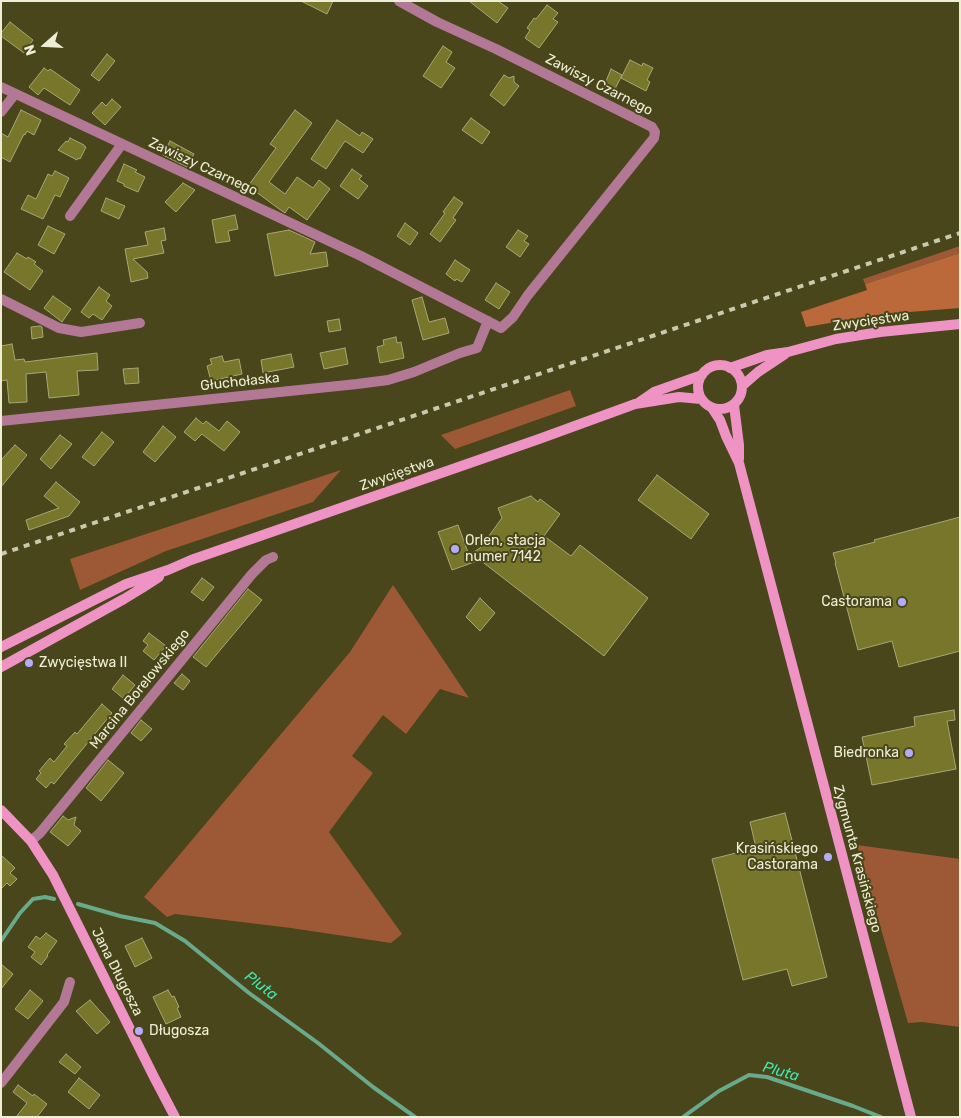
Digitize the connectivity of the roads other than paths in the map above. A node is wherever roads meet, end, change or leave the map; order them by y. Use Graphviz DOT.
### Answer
graph roads {
  1 [pos="399,1"];
  2 [pos="1,87"];
  3 [pos="15,94"];
  4 [pos="1,112"];
  5 [pos="122,144"];
  6 [pos="70,216"];
  7 [pos="1,299"];
  8 [pos="488,322"];
  9 [pos="140,323"];
  10 [pos="960,324"];
  11 [pos="788,352"];
  12 [pos="730,368"];
  13 [pos="702,375"];
  14 [pos="742,386"];
  15 [pos="701,399"];
  16 [pos="635,404"];
  17 [pos="734,405"];
  18 [pos="712,408"];
  19 [pos="1,421"];
  20 [pos="739,463"];
  21 [pos="273,557"];
  22 [pos="168,570"];
  23 [pos="1,647"];
  24 [pos="1,667"];
  25 [pos="1,810"];
  26 [pos="31,841"];
  27 [pos="70,982"];
  28 [pos="1,1083"];
  29 [pos="175,1117"];
  30 [pos="911,1117"];
  1 -- 8 [label="street, Zawiszy Czarnego"];
  2 -- 3 [label="street, Zawiszy Czarnego"];
  3 -- 4 [label="street"];
  3 -- 5 [label="street, Zawiszy Czarnego"];
  5 -- 6 [label="street"];
  5 -- 8 [label="street, Zawiszy Czarnego"];
  7 -- 9 [label="street"];
  8 -- 19 [label="street, Głuchołaska"];
  10 -- 11 [label="main road, Zwycięstwa"];
  11 -- 12 [label="main road, Zwycięstwa"];
  11 -- 14 [label="main road, Zwycięstwa"];
  12 -- 13 [label="main road"];
  12 -- 14 [label="main road"];
  13 -- 15 [label="main road"];
  13 -- 16 [label="main road, Zwycięstwa"];
  14 -- 17 [label="main road"];
  15 -- 16 [label="main road, Zwycięstwa"];
  15 -- 18 [label="main road"];
  16 -- 22 [label="main road, Zwycięstwa"];
  17 -- 18 [label="main road"];
  17 -- 20 [label="main road, Zygmunta Krasińskiego"];
  18 -- 20 [label="main road, Zygmunta Krasińskiego"];
  20 -- 30 [label="main road, Zygmunta Krasińskiego"];
  21 -- 26 [label="street, Marcina Borelowskiego"];
  22 -- 23 [label="main road, Zwycięstwa"];
  22 -- 24 [label="main road, Zwycięstwa"];
  25 -- 26 [label="main road, Jana Długosza"];
  26 -- 29 [label="main road, Jana Długosza"];
  27 -- 28 [label="street"];
}
